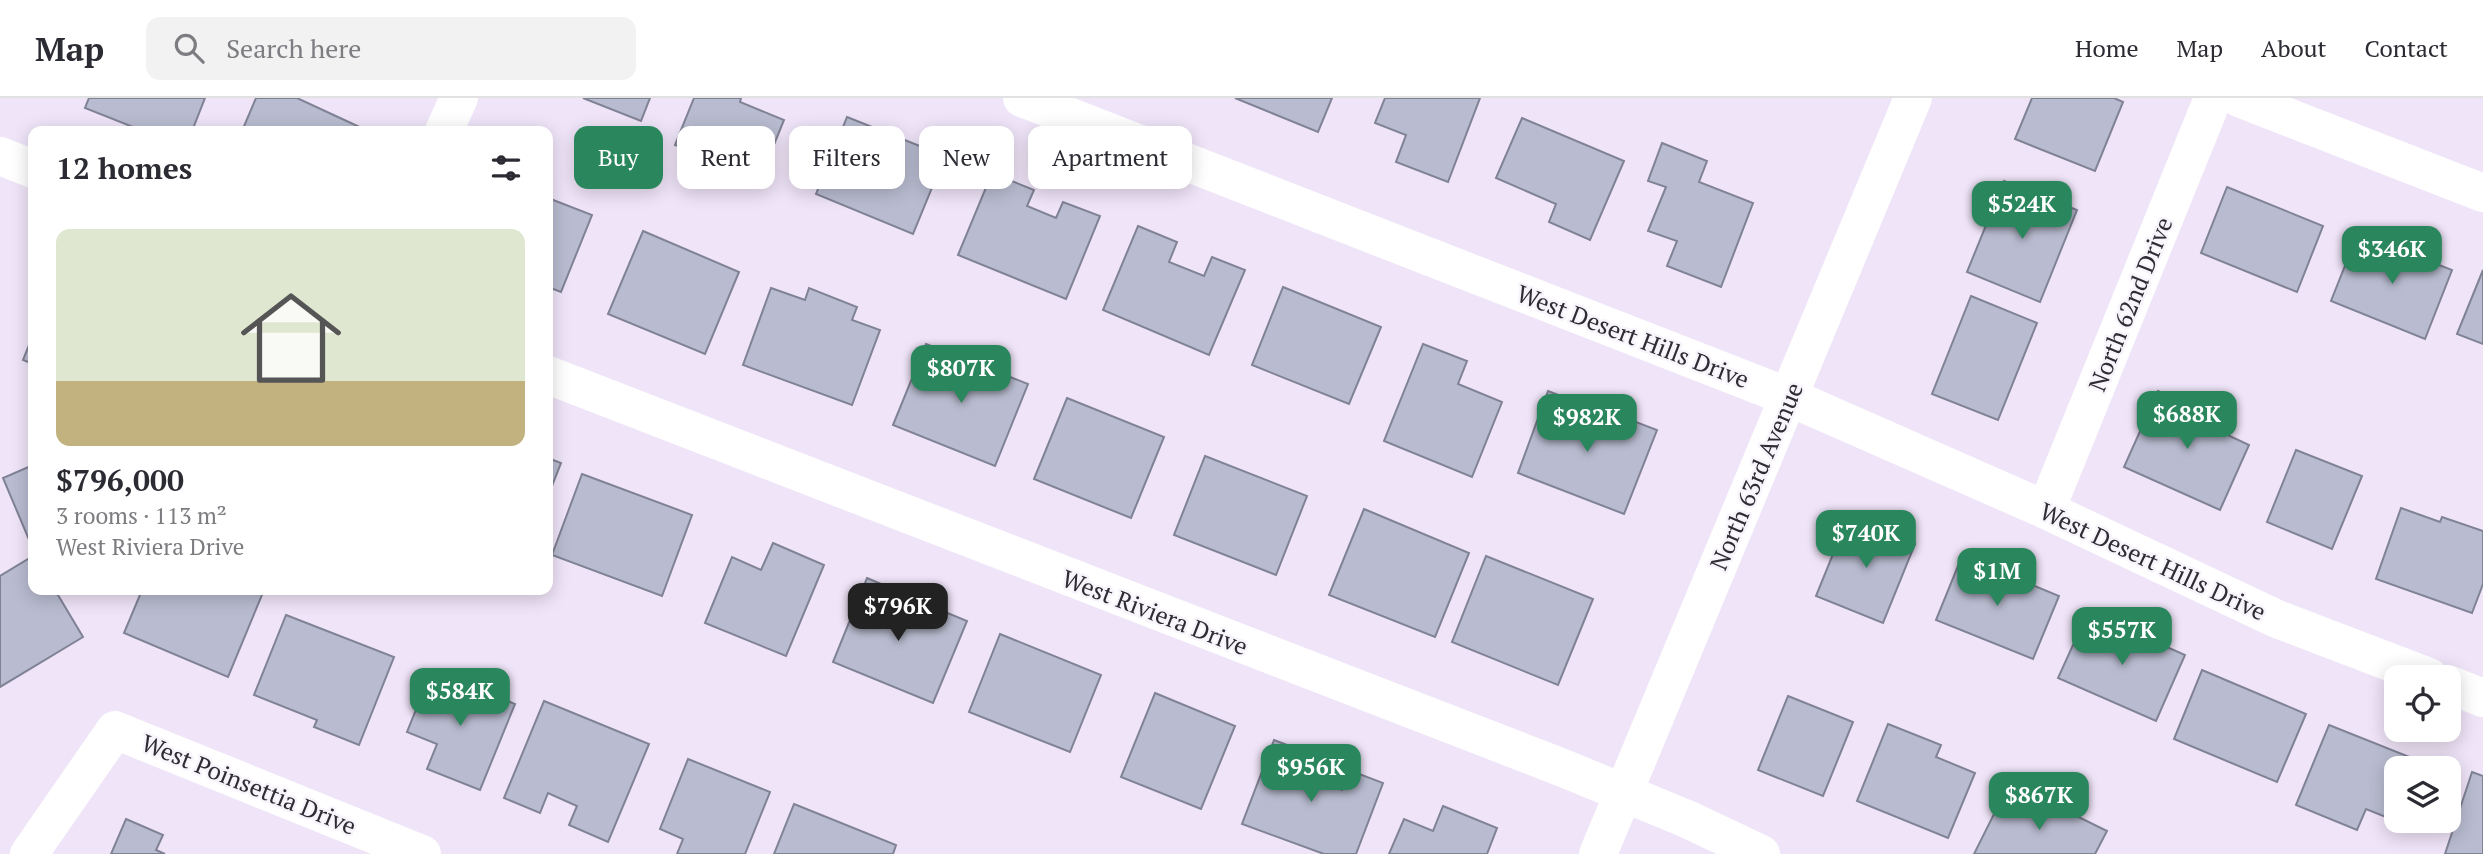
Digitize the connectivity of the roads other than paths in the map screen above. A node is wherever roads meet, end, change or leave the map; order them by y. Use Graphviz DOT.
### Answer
graph roads {
  1 [pos="458,98"];
  2 [pos="1022,98"];
  3 [pos="1913,98"];
  4 [pos="2213,98"];
  5 [pos="2239,98"];
  6 [pos="446,126"];
  7 [pos="0,156"];
  8 [pos="28,167"];
  9 [pos="2483,192"];
  10 [pos="553,377"];
  11 [pos="1789,397"];
  12 [pos="2046,510"];
  13 [pos="2397,665"];
  14 [pos="2461,689"];
  15 [pos="2483,698"];
  16 [pos="1623,793"];
  17 [pos="29,854"];
  18 [pos="422,854"];
  19 [pos="1598,854"];
  20 [pos="1762,854"];
  1 -- 6 [label="street"];
  2 -- 11 [label="street, West Desert Hills Drive"];
  3 -- 11 [label="street, North 63rd Avenue"];
  4 -- 12 [label="street, North 62nd Drive"];
  5 -- 9 [label="street"];
  7 -- 8 [label="street"];
  10 -- 16 [label="street, West Riviera Drive"];
  11 -- 12 [label="street, West Desert Hills Drive"];
  11 -- 16 [label="street, North 63rd Avenue"];
  12 -- 13 [label="street, West Desert Hills Drive"];
  14 -- 15 [label="street"];
  16 -- 19 [label="street, North 63rd Avenue"];
  16 -- 20 [label="street, West Riviera Drive"];
  17 -- 18 [label="street, West Poinsettia Drive"];
}
